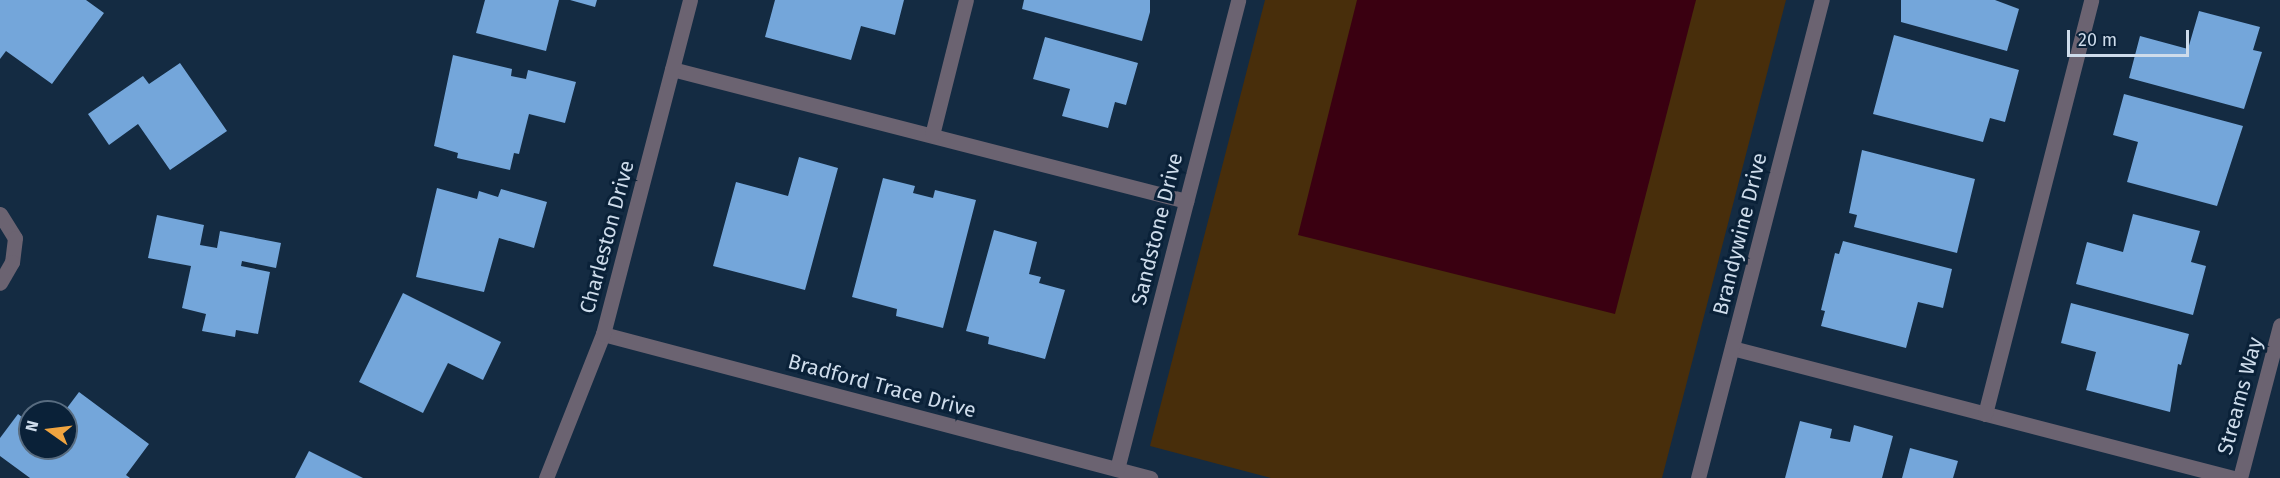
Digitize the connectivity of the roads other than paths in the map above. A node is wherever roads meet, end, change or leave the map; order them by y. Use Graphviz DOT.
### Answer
graph roads {
  1 [pos="690,0"];
  2 [pos="966,0"];
  3 [pos="1238,0"];
  4 [pos="1822,0"];
  5 [pos="2091,0"];
  6 [pos="672,69"];
  7 [pos="932,135"];
  8 [pos="1186,201"];
  9 [pos="0,214"];
  10 [pos="0,283"];
  11 [pos="2280,325"];
  12 [pos="603,334"];
  13 [pos="1732,348"];
  14 [pos="1985,414"];
  15 [pos="1117,469"];
  16 [pos="546,478"];
  17 [pos="1150,478"];
  18 [pos="1698,478"];
  19 [pos="2233,478"];
  20 [pos="2240,478"];
  1 -- 6 [label="street, Charleston Drive"];
  2 -- 7 [label="street"];
  3 -- 8 [label="street, Sandstone Drive"];
  4 -- 13 [label="street, Brandywine Drive"];
  5 -- 14 [label="street"];
  6 -- 7 [label="street"];
  6 -- 12 [label="street, Charleston Drive"];
  7 -- 8 [label="street"];
  8 -- 15 [label="street, Sandstone Drive"];
  9 -- 10 [label="street"];
  11 -- 20 [label="street, Streams Way"];
  12 -- 15 [label="street, Bradford Trace Drive"];
  12 -- 16 [label="street, Charleston Drive"];
  13 -- 14 [label="street"];
  13 -- 18 [label="street, Brandywine Drive"];
  14 -- 19 [label="street"];
  15 -- 17 [label="street, Bradford Trace Drive"];
}
